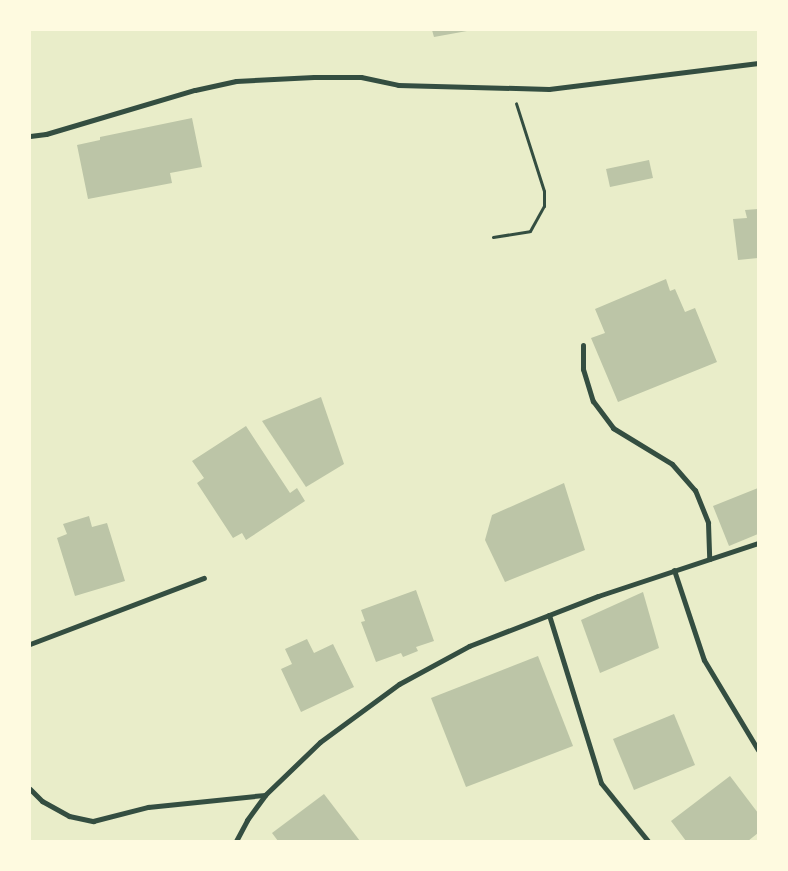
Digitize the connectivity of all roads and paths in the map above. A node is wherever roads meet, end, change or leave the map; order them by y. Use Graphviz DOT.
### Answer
graph roads {
  1 [pos="758,63"];
  2 [pos="511,88"];
  3 [pos="30,136"];
  4 [pos="493,237"];
  5 [pos="583,345"];
  6 [pos="758,542"];
  7 [pos="709,559"];
  8 [pos="674,570"];
  9 [pos="204,578"];
  10 [pos="549,615"];
  11 [pos="30,644"];
  12 [pos="758,750"];
  13 [pos="30,790"];
  14 [pos="265,795"];
  15 [pos="236,841"];
  16 [pos="648,841"];
  1 -- 2 [label="street"];
  2 -- 3 [label="street"];
  2 -- 4 [label="path"];
  5 -- 7 [label="street"];
  6 -- 7 [label="street"];
  7 -- 8 [label="street"];
  8 -- 10 [label="street"];
  8 -- 12 [label="street"];
  9 -- 11 [label="street"];
  10 -- 14 [label="street"];
  10 -- 16 [label="street"];
  13 -- 14 [label="street"];
  14 -- 15 [label="street"];
}
